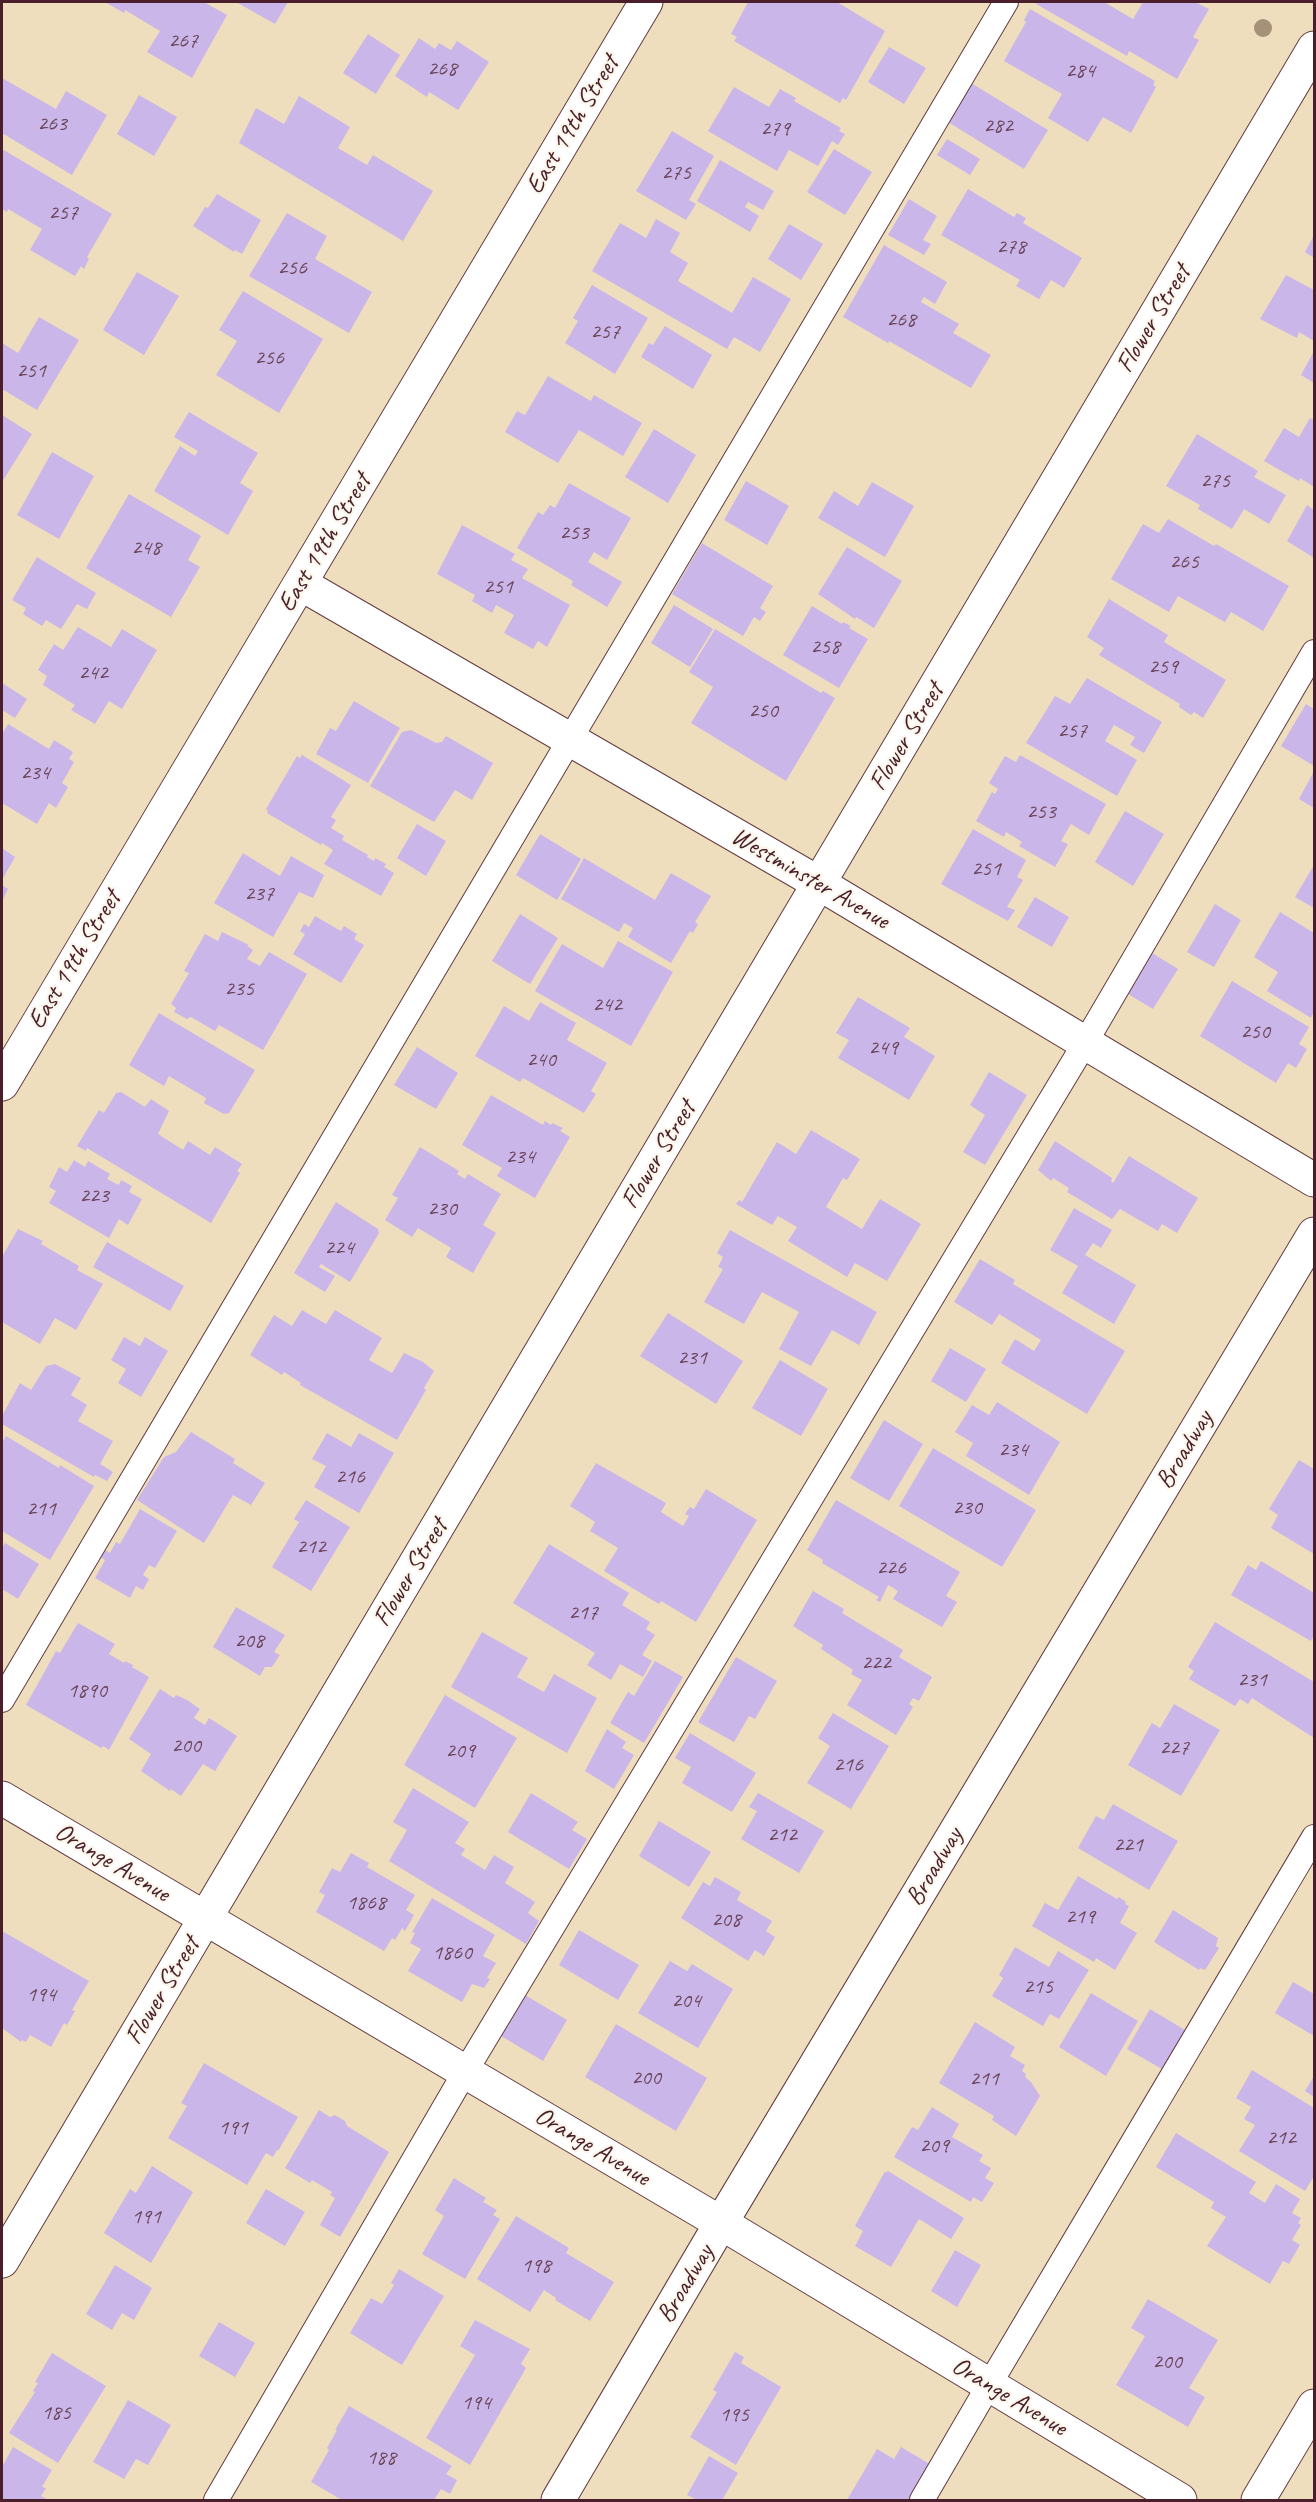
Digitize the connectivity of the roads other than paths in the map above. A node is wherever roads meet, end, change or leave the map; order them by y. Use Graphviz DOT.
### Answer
graph roads {
  1 [pos="646,2"];
  2 [pos="1006,2"];
  3 [pos="1314,48"];
  4 [pos="301,584"];
  5 [pos="1314,652"];
  6 [pos="570,739"];
  7 [pos="820,884"];
  8 [pos="1085,1043"];
  9 [pos="2,1084"];
  10 [pos="1314,1180"];
  11 [pos="1314,1234"];
  12 [pos="2,1700"];
  13 [pos="2,1798"];
  14 [pos="1314,1837"];
  15 [pos="206,1918"];
  16 [pos="465,2072"];
  17 [pos="721,2223"];
  18 [pos="2,2261"];
  19 [pos="989,2385"];
  20 [pos="1314,2406"];
  21 [pos="216,2500"];
  22 [pos="558,2500"];
  23 [pos="922,2500"];
  24 [pos="1180,2500"];
  25 [pos="1258,2500"];
  1 -- 4 [label="street, East 19th Street"];
  2 -- 6 [label="lane"];
  3 -- 7 [label="street, Flower Street"];
  4 -- 6 [label="street, Westminster Avenue"];
  4 -- 9 [label="street, East 19th Street"];
  5 -- 8 [label="lane"];
  6 -- 7 [label="street, Westminster Avenue"];
  6 -- 12 [label="lane"];
  7 -- 8 [label="street, Westminster Avenue"];
  7 -- 15 [label="street, Flower Street"];
  8 -- 10 [label="street, Westminster Avenue"];
  8 -- 16 [label="lane"];
  11 -- 17 [label="street, Broadway"];
  13 -- 15 [label="street, Orange Avenue"];
  14 -- 19 [label="lane"];
  15 -- 16 [label="street, Orange Avenue"];
  15 -- 18 [label="street, Flower Street"];
  16 -- 17 [label="street, Orange Avenue"];
  16 -- 21 [label="lane"];
  17 -- 19 [label="street, Orange Avenue"];
  17 -- 22 [label="street, Broadway"];
  19 -- 23 [label="lane"];
  19 -- 24 [label="street, Orange Avenue"];
  20 -- 25 [label="street"];
}
